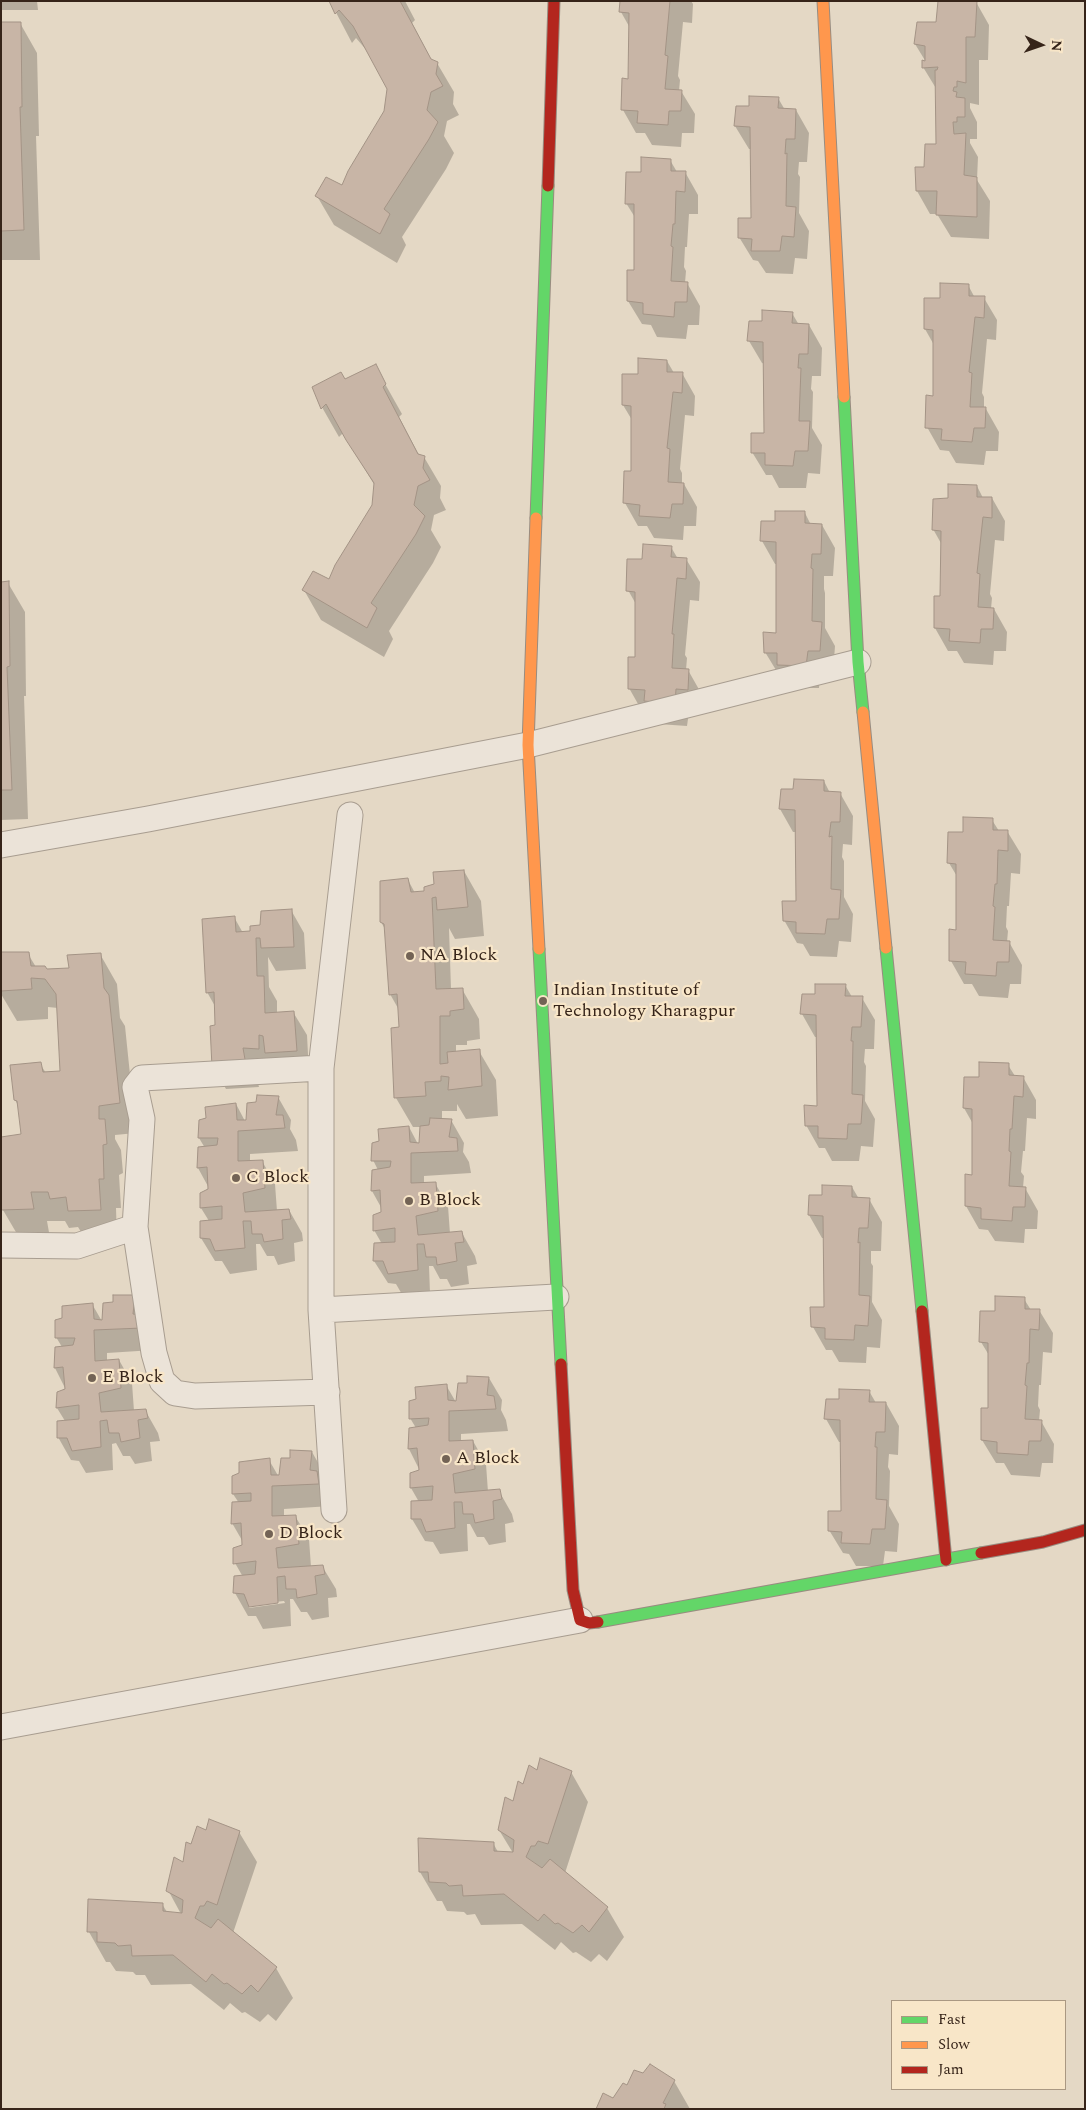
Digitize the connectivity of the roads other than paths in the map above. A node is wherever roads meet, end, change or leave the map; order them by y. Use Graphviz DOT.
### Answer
graph roads {
  1 [pos="554,1"];
  2 [pos="823,1"];
  3 [pos="858,662"];
  4 [pos="528,745"];
  5 [pos="350,814"];
  6 [pos="1,845"];
  7 [pos="321,1068"];
  8 [pos="135,1227"];
  9 [pos="1,1245"];
  10 [pos="556,1297"];
  11 [pos="321,1310"];
  12 [pos="326,1392"];
  13 [pos="334,1510"];
  14 [pos="1085,1530"];
  15 [pos="946,1560"];
  16 [pos="580,1620"];
  17 [pos="1,1728"];
  1 -- 4 [label="street"];
  2 -- 3 [label="street"];
  3 -- 4 [label="street"];
  3 -- 15 [label="street"];
  4 -- 6 [label="street"];
  4 -- 10 [label="street"];
  5 -- 7 [label="street"];
  7 -- 8 [label="street"];
  7 -- 11 [label="street"];
  8 -- 9 [label="street"];
  8 -- 12 [label="street"];
  10 -- 11 [label="street"];
  10 -- 16 [label="street"];
  11 -- 12 [label="street"];
  12 -- 13 [label="street"];
  14 -- 15 [label="street"];
  15 -- 16 [label="street"];
  16 -- 17 [label="street"];
}
